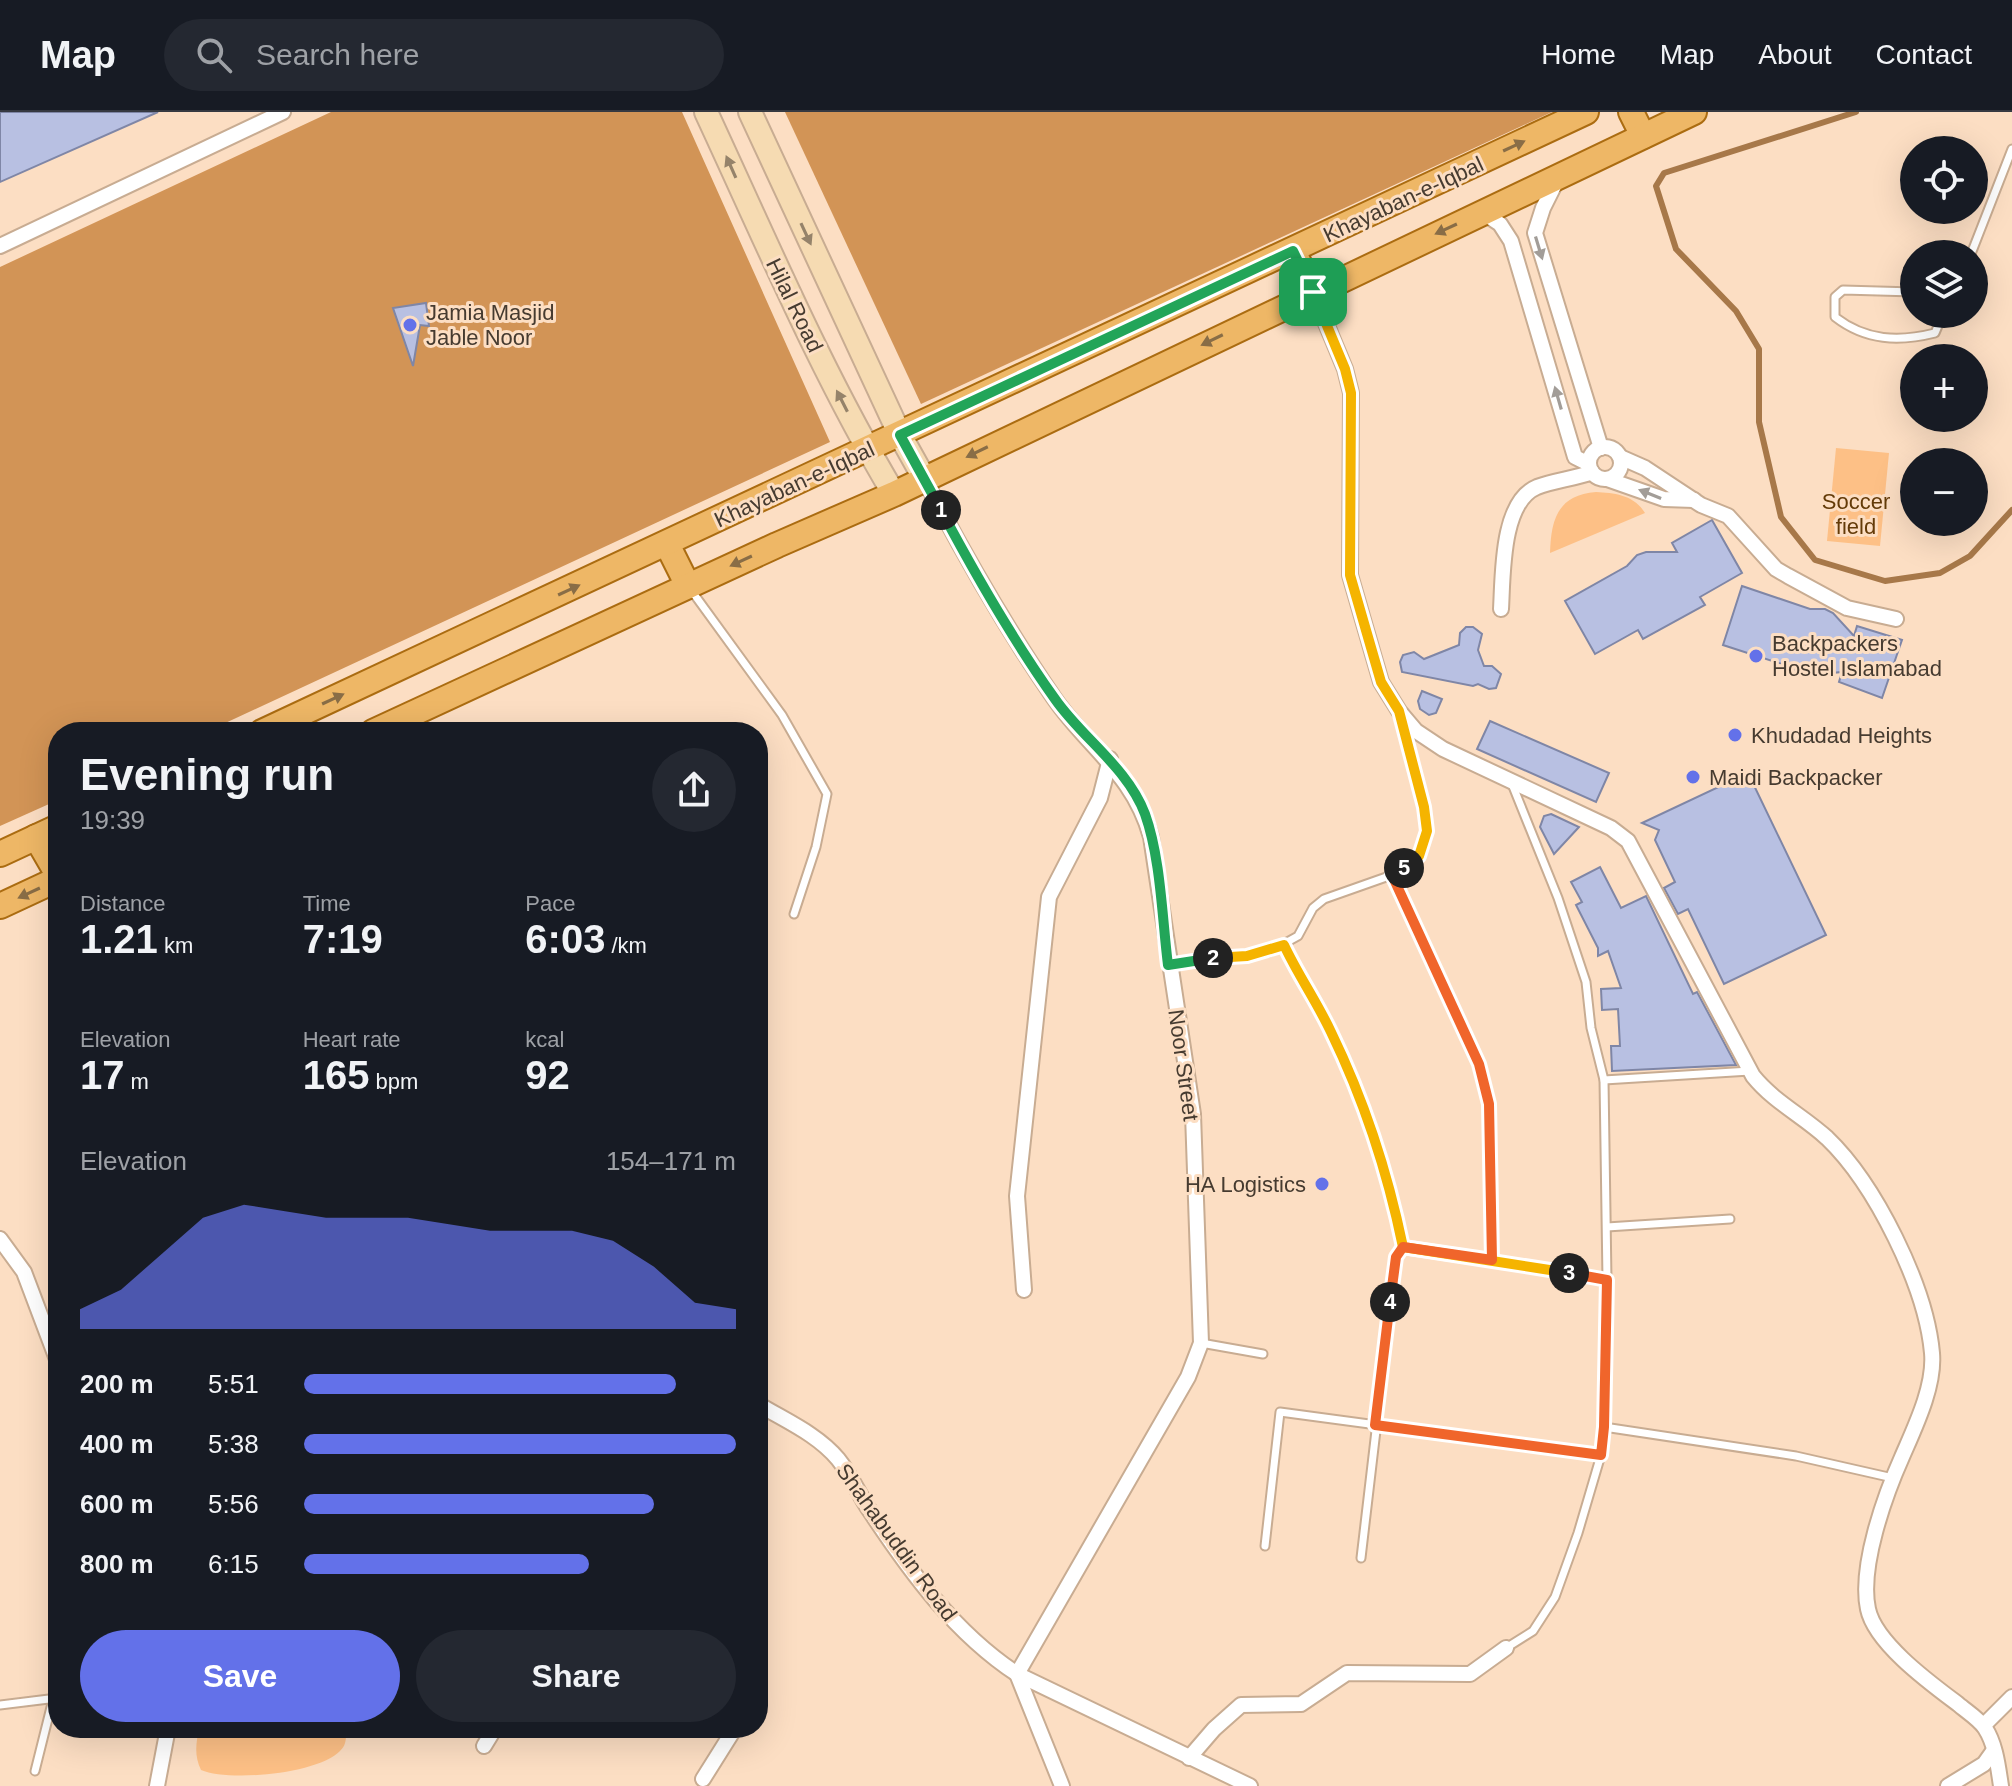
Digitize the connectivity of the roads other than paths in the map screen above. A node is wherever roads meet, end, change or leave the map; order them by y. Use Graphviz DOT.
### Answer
graph roads {
  1 [pos="283,112"];
  2 [pos="706,112"];
  3 [pos="750,112"];
  4 [pos="1586,112"];
  5 [pos="1631,112"];
  6 [pos="1694,112"];
  7 [pos="1643,136"];
  8 [pos="2012,149"];
  9 [pos="1560,176"];
  10 [pos="1482,212"];
  11 [pos="1976,240"];
  12 [pos="0,246"];
  13 [pos="1293,251"];
  14 [pos="1313,292"];
  15 [pos="1900,292"];
  16 [pos="1937,328"];
  17 [pos="900,435"];
  18 [pos="1601,448"];
  19 [pos="867,449"];
  20 [pos="1620,457"];
  21 [pos="1590,468"];
  22 [pos="924,478"];
  23 [pos="1607,479"];
  24 [pos="894,494"];
  25 [pos="1694,500"];
  26 [pos="667,544"];
  27 [pos="688,586"];
  28 [pos="1501,609"];
  29 [pos="1896,619"];
  30 [pos="1399,711"];
  31 [pos="284,722"];
  32 [pos="395,722"];
  33 [pos="1110,759"];
  34 [pos="1512,784"];
  35 [pos="47,832"];
  36 [pos="0,854"];
  37 [pos="1392,875"];
  38 [pos="48,882"];
  39 [pos="0,906"];
  40 [pos="794,914"];
  41 [pos="1284,945"];
  42 [pos="1168,965"];
  43 [pos="1750,1071"];
  44 [pos="1604,1080"];
  45 [pos="1730,1219"];
  46 [pos="1607,1227"];
  47 [pos="0,1239"];
  48 [pos="1403,1247"];
  49 [pos="1492,1260"];
  50 [pos="1607,1280"];
  51 [pos="1024,1290"];
  52 [pos="48,1336"];
  53 [pos="1201,1343"];
  54 [pos="1263,1354"];
  55 [pos="768,1410"];
  56 [pos="1375,1425"];
  57 [pos="1604,1427"];
  58 [pos="1601,1455"];
  59 [pos="1893,1478"];
  60 [pos="1265,1546"];
  61 [pos="1361,1558"];
  62 [pos="1506,1648"];
  63 [pos="1017,1674"];
  64 [pos="2012,1697"];
  65 [pos="48,1699"];
  66 [pos="0,1705"];
  67 [pos="1984,1725"];
  68 [pos="48,1726"];
  69 [pos="166,1738"];
  70 [pos="489,1738"];
  71 [pos="729,1738"];
  72 [pos="484,1746"];
  73 [pos="1994,1750"];
  74 [pos="1189,1758"];
  75 [pos="35,1771"];
  76 [pos="703,1779"];
  77 [pos="157,1786"];
  78 [pos="1062,1786"];
  79 [pos="1250,1786"];
  80 [pos="1948,1786"];
  81 [pos="2001,1786"];
  1 -- 12 [label="street"];
  19 -- 2 [label="street, Hilal Road, one-way"];
  3 -- 17 [label="street, Hilal Road, one-way"];
  13 -- 4 [label="main road, Khayaban-e-Iqbal, one-way"];
  5 -- 7 [label="main road"];
  6 -- 7 [label="main road, Khayaban-e-Iqbal"];
  7 -- 9 [label="main road, Khayaban-e-Iqbal"];
  8 -- 11 [label="lane"];
  9 -- 10 [label="main road, Khayaban-e-Iqbal"];
  9 -- 18 [label="street, one-way"];
  10 -- 14 [label="main road, Khayaban-e-Iqbal, one-way"];
  21 -- 10 [label="street, one-way"];
  13 -- 14 [label="main road"];
  13 -- 17 [label="main road, Khayaban-e-Iqbal"];
  14 -- 22 [label="main road, Khayaban-e-Iqbal, one-way"];
  14 -- 30 [label="street"];
  15 -- 16 [label="lane"];
  17 -- 19 [label="main road, Khayaban-e-Iqbal"];
  17 -- 22 [label="street, Hilal Road"];
  18 -- 20 [label="street"];
  18 -- 21 [label="street"];
  19 -- 24 [label="street, Hilal Road"];
  19 -- 26 [label="main road, Khayaban-e-Iqbal"];
  20 -- 23 [label="street"];
  20 -- 25 [label="street"];
  21 -- 23 [label="street"];
  21 -- 28 [label="street"];
  22 -- 24 [label="main road, Khayaban-e-Iqbal"];
  22 -- 33 [label="street, Noor Street"];
  25 -- 23 [label="street, one-way"];
  24 -- 27 [label="main road, Khayaban-e-Iqbal, one-way"];
  25 -- 29 [label="street"];
  26 -- 27 [label="main road"];
  31 -- 26 [label="main road, Khayaban-e-Iqbal, one-way"];
  27 -- 32 [label="main road, Khayaban-e-Iqbal"];
  27 -- 40 [label="lane"];
  30 -- 34 [label="street"];
  30 -- 37 [label="lane"];
  33 -- 42 [label="street, Noor Street"];
  33 -- 51 [label="street"];
  34 -- 43 [label="street"];
  34 -- 44 [label="lane"];
  35 -- 36 [label="main road"];
  37 -- 41 [label="lane"];
  37 -- 49 [label="lane"];
  38 -- 39 [label="main road, one-way"];
  41 -- 42 [label="lane"];
  41 -- 48 [label="lane"];
  42 -- 53 [label="street, Noor Street"];
  43 -- 44 [label="lane"];
  43 -- 59 [label="street"];
  44 -- 46 [label="lane"];
  45 -- 46 [label="lane"];
  46 -- 50 [label="lane"];
  47 -- 52 [label="street"];
  48 -- 49 [label="lane"];
  48 -- 56 [label="lane"];
  49 -- 50 [label="lane"];
  50 -- 57 [label="lane"];
  53 -- 54 [label="lane"];
  53 -- 63 [label="street, Noor Street"];
  55 -- 63 [label="street, Shahabuddin Road"];
  56 -- 58 [label="lane"];
  56 -- 60 [label="lane"];
  56 -- 61 [label="lane"];
  57 -- 58 [label="lane"];
  57 -- 59 [label="lane"];
  58 -- 62 [label="lane"];
  59 -- 67 [label="street"];
  62 -- 74 [label="street"];
  63 -- 74 [label="street, Shahabuddin Road"];
  63 -- 78 [label="street"];
  64 -- 67 [label="street"];
  65 -- 66 [label="lane"];
  67 -- 73 [label="street"];
  68 -- 75 [label="lane"];
  69 -- 77 [label="street"];
  70 -- 72 [label="street"];
  71 -- 76 [label="street"];
  73 -- 80 [label="street"];
  73 -- 81 [label="street"];
  74 -- 79 [label="street, Shahabuddin Road"];
}
